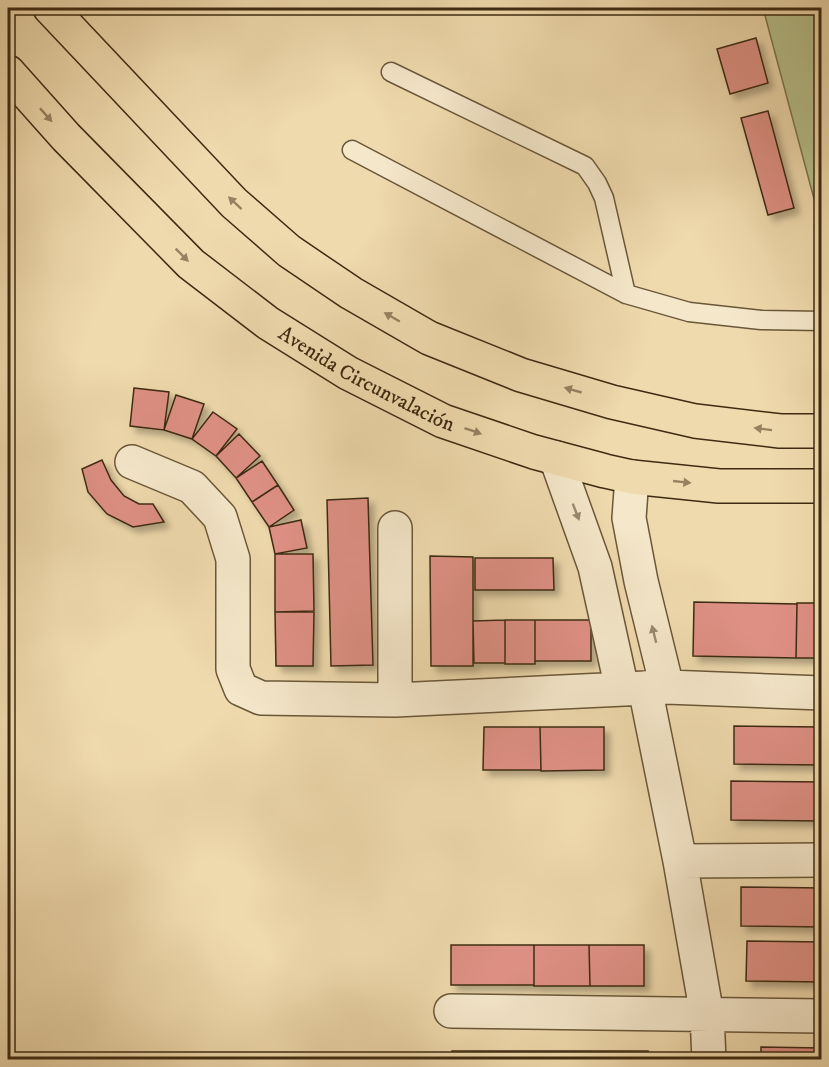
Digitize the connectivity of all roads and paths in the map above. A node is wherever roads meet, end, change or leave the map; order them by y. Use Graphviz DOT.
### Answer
graph roads {
  1 [pos="50,8"];
  2 [pos="8,72"];
  3 [pos="391,72"];
  4 [pos="352,150"];
  5 [pos="626,294"];
  6 [pos="822,321"];
  7 [pos="822,431"];
  8 [pos="556,458"];
  9 [pos="132,462"];
  10 [pos="632,477"];
  11 [pos="822,486"];
  12 [pos="395,528"];
  13 [pos="644,688"];
  14 [pos="822,693"];
  15 [pos="395,700"];
  16 [pos="822,860"];
  17 [pos="680,861"];
  18 [pos="451,1011"];
  19 [pos="707,1015"];
  20 [pos="822,1016"];
  21 [pos="709,1059"];
  7 -- 1 [label="highway, one-way"];
  2 -- 8 [label="highway, Avenida Circunvalación, one-way"];
  3 -- 5 [label="lane"];
  4 -- 5 [label="lane"];
  5 -- 6 [label="lane"];
  8 -- 10 [label="highway, Avenida Circunvalación"];
  8 -- 13 [label="street, one-way"];
  9 -- 15 [label="street"];
  10 -- 11 [label="highway, Avenida Circunvalación, one-way"];
  13 -- 10 [label="street, one-way"];
  12 -- 15 [label="street"];
  13 -- 14 [label="street"];
  13 -- 15 [label="street"];
  13 -- 17 [label="street"];
  16 -- 17 [label="street"];
  17 -- 19 [label="street"];
  18 -- 19 [label="street"];
  19 -- 20 [label="street"];
  19 -- 21 [label="street"];
}
